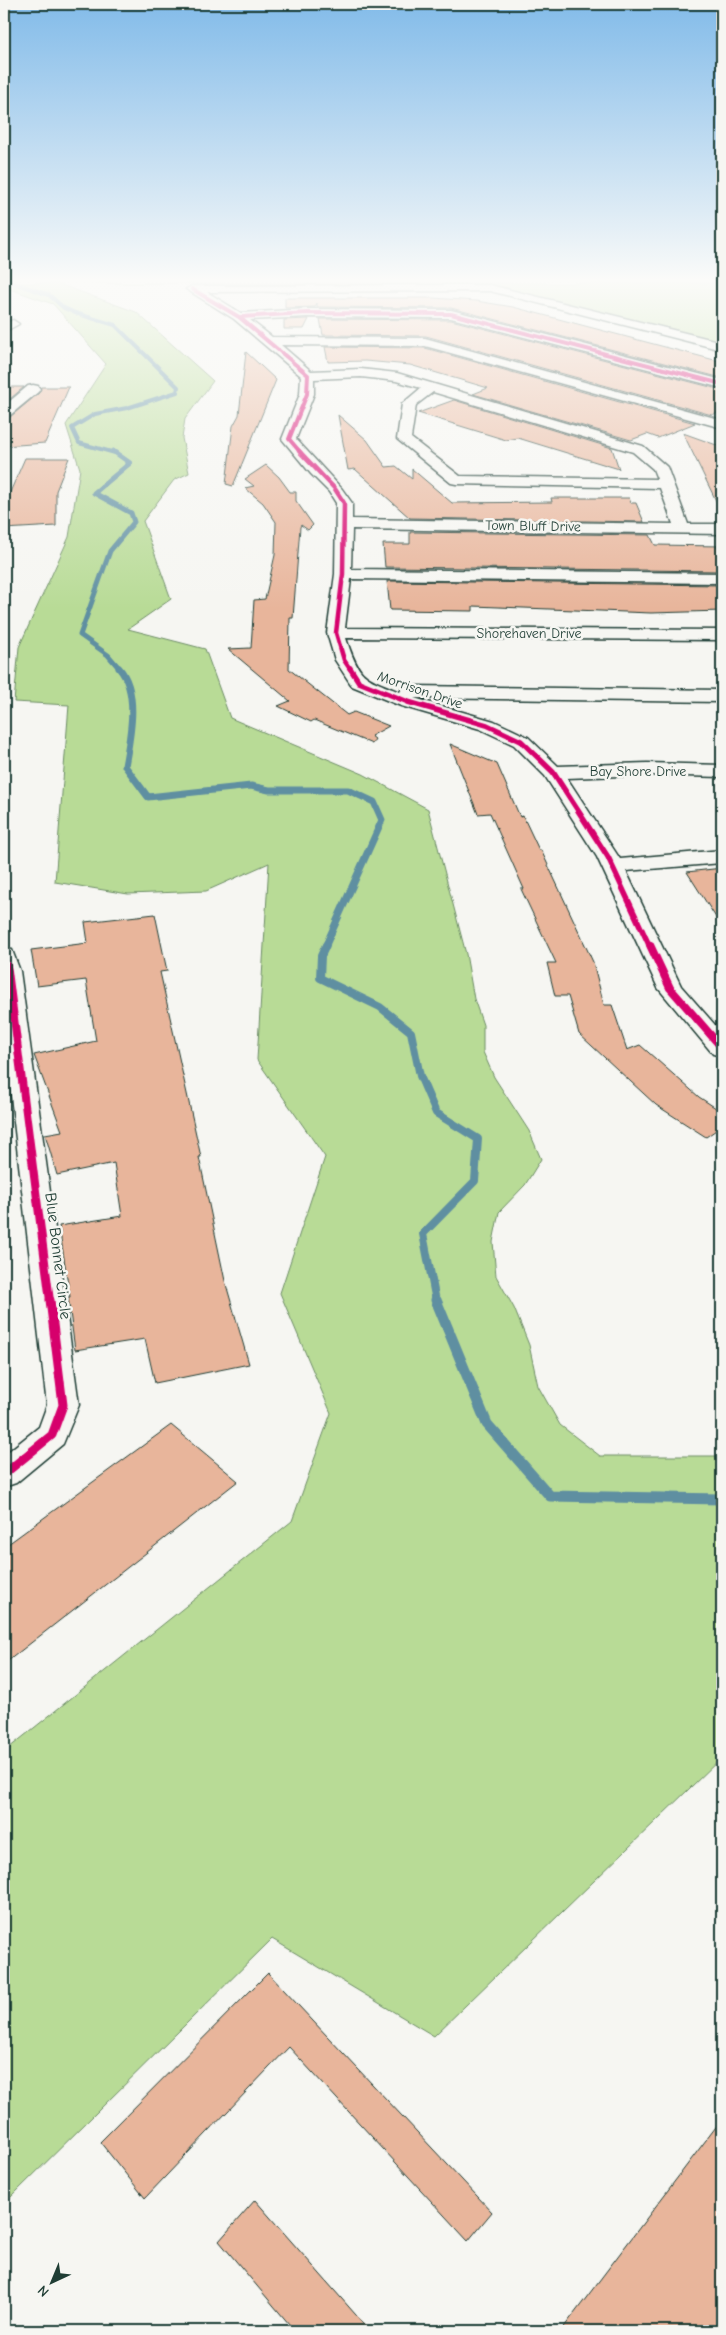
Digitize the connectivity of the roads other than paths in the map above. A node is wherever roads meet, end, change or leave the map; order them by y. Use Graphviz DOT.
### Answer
graph roads {
  1 [pos="30,392"];
  2 [pos="307,392"];
  3 [pos="424,392"];
  4 [pos="452,392"];
  5 [pos="606,392"];
  6 [pos="4,413"];
  7 [pos="722,424"];
  8 [pos="666,484"];
  9 [pos="344,524"];
  10 [pos="682,528"];
  11 [pos="722,529"];
  12 [pos="343,574"];
  13 [pos="722,578"];
  14 [pos="336,633"];
  15 [pos="722,635"];
  16 [pos="383,692"];
  17 [pos="722,696"];
  18 [pos="722,771"];
  19 [pos="553,772"];
  20 [pos="722,856"];
  21 [pos="612,866"];
  22 [pos="4,954"];
  23 [pos="8,1018"];
  24 [pos="722,1048"];
  25 [pos="4,1474"];
  1 -- 6 [label="street"];
  2 -- 9 [label="street, Morrison Drive"];
  3 -- 8 [label="street"];
  4 -- 8 [label="street"];
  5 -- 7 [label="street"];
  8 -- 10 [label="street"];
  9 -- 10 [label="street, Town Bluff Drive"];
  9 -- 12 [label="street, Morrison Drive"];
  10 -- 11 [label="street, Town Bluff Drive"];
  12 -- 13 [label="street"];
  12 -- 14 [label="street, Morrison Drive"];
  14 -- 15 [label="street, Shorehaven Drive"];
  14 -- 16 [label="street, Morrison Drive"];
  16 -- 17 [label="street"];
  16 -- 19 [label="street, Morrison Drive"];
  18 -- 19 [label="street, Bay Shore Drive"];
  19 -- 21 [label="street, Morrison Drive"];
  20 -- 21 [label="street"];
  21 -- 24 [label="street, Morrison Drive"];
  22 -- 23 [label="street, Blue Bonnet Circle"];
  23 -- 25 [label="street, Blue Bonnet Circle"];
}
